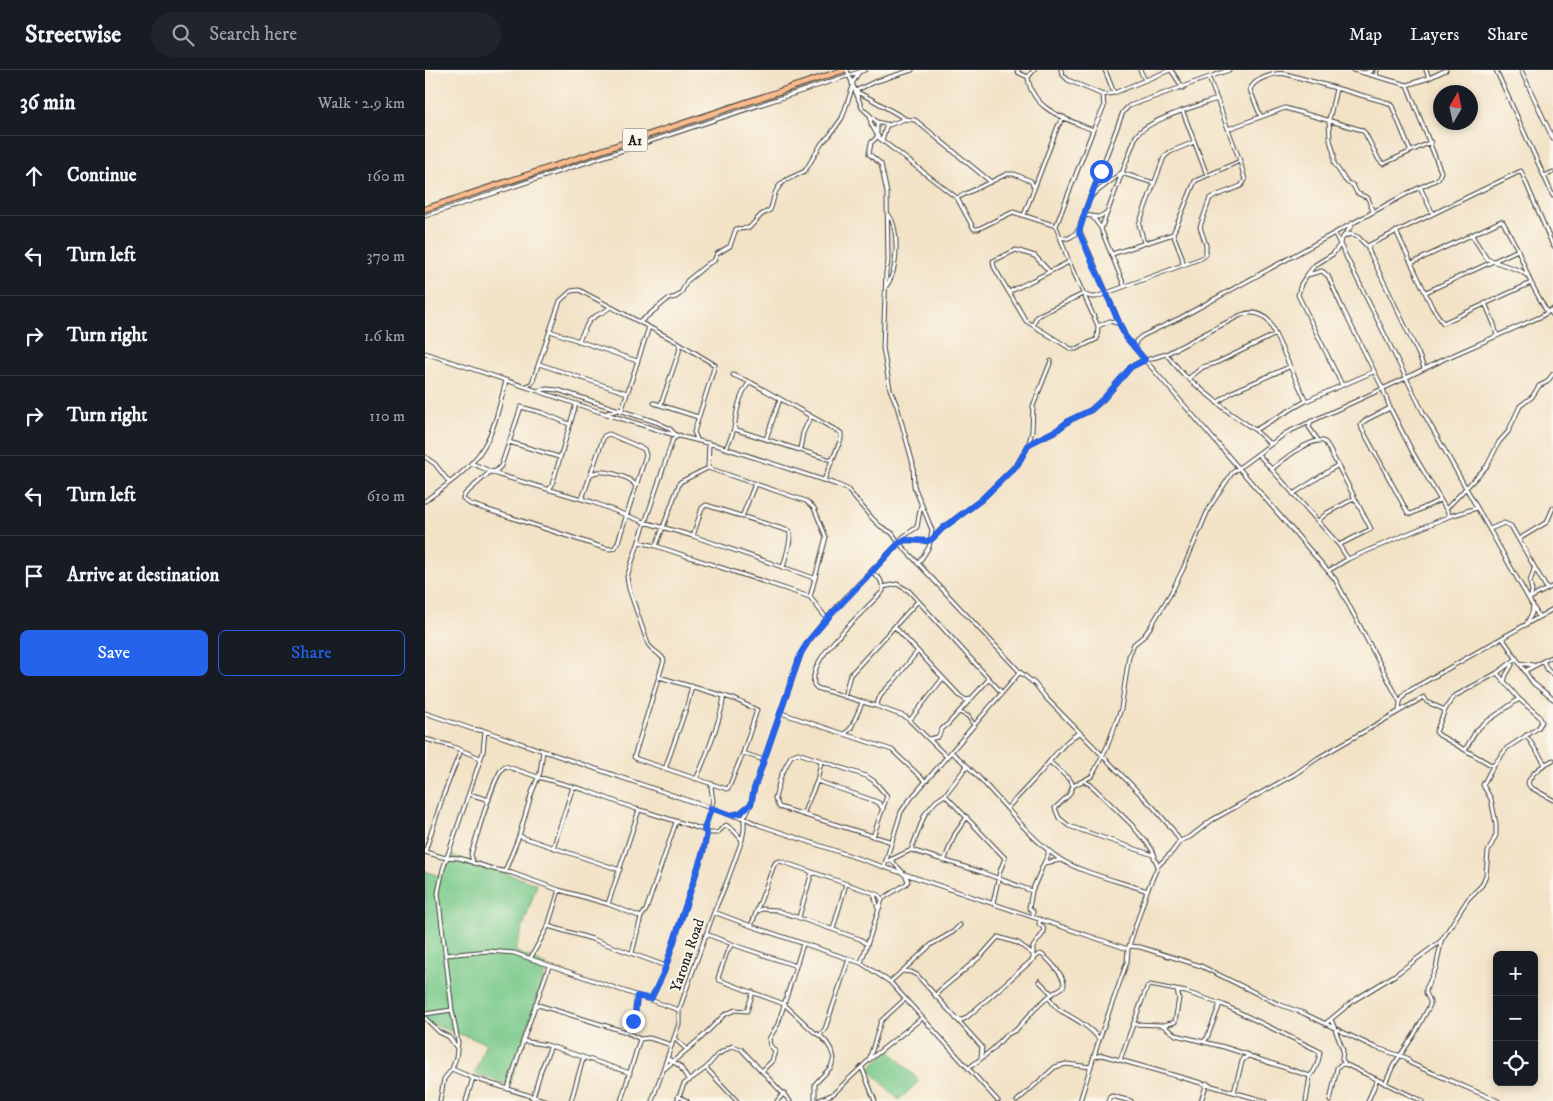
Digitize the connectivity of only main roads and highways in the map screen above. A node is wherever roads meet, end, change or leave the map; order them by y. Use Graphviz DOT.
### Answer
graph roads {
  1 [pos="845,70"];
  2 [pos="425,209"];
  1 -- 2 [label="highway, A1"];
}
